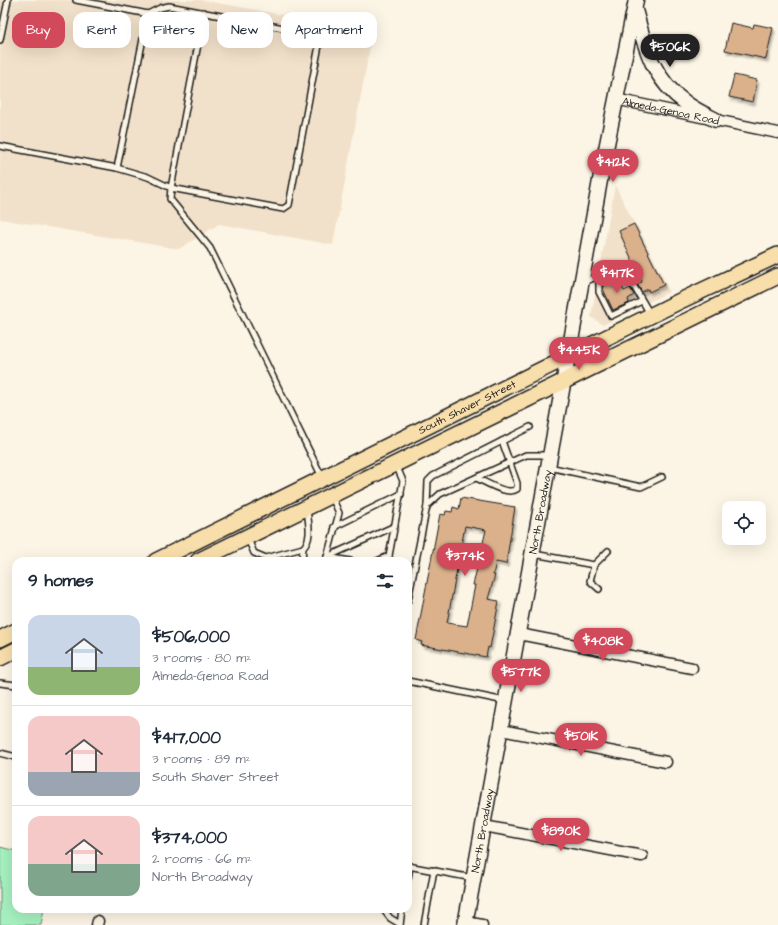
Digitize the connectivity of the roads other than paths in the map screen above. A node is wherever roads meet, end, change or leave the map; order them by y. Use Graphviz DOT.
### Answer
graph roads {
  1 [pos="8,0"];
  2 [pos="76,0"];
  3 [pos="635,4"];
  4 [pos="139,12"];
  5 [pos="152,12"];
  6 [pos="204,12"];
  7 [pos="209,13"];
  8 [pos="0,40"];
  9 [pos="141,48"];
  10 [pos="197,48"];
  11 [pos="615,99"];
  12 [pos="716,120"];
  13 [pos="778,133"];
  14 [pos="0,146"];
  15 [pos="117,168"];
  16 [pos="171,188"];
  17 [pos="778,254"];
  18 [pos="599,276"];
  19 [pos="778,276"];
  20 [pos="582,284"];
  21 [pos="713,285"];
  22 [pos="642,301"];
  23 [pos="721,303"];
  24 [pos="651,316"];
  25 [pos="569,357"];
  26 [pos="564,381"];
  27 [pos="530,427"];
  28 [pos="502,441"];
  29 [pos="550,461"];
  30 [pos="510,462"];
  31 [pos="395,464"];
  32 [pos="662,477"];
  33 [pos="322,478"];
  34 [pos="476,478"];
  35 [pos="401,494"];
  36 [pos="331,496"];
  37 [pos="427,506"];
  38 [pos="307,508"];
  39 [pos="239,519"];
  40 [pos="395,526"];
  41 [pos="334,527"];
  42 [pos="247,537"];
  43 [pos="303,548"];
  44 [pos="608,551"];
  45 [pos="533,553"];
  46 [pos="164,557"];
  47 [pos="206,557"];
  48 [pos="256,557"];
  49 [pos="270,557"];
  50 [pos="302,557"];
  51 [pos="327,557"];
  52 [pos="331,557"];
  53 [pos="389,557"];
  54 [pos="594,565"];
  55 [pos="412,580"];
  56 [pos="599,589"];
  57 [pos="12,634"];
  58 [pos="519,634"];
  59 [pos="0,639"];
  60 [pos="12,652"];
  61 [pos="0,658"];
  62 [pos="692,668"];
  63 [pos="412,682"];
  64 [pos="0,683"];
  65 [pos="12,684"];
  66 [pos="506,702"];
  67 [pos="501,730"];
  68 [pos="0,753"];
  69 [pos="12,756"];
  70 [pos="666,762"];
  71 [pos="484,826"];
  72 [pos="642,856"];
  73 [pos="412,866"];
  74 [pos="434,870"];
  75 [pos="474,878"];
  76 [pos="386,913"];
  77 [pos="401,913"];
  78 [pos="466,923"];
  79 [pos="400,924"];
  80 [pos="424,925"];
  81 [pos="482,925"];
  1 -- 8 [label="lane"];
  2 -- 4 [label="lane"];
  3 -- 11 [label="street, Almeda-Genoa Road"];
  3 -- 12 [label="street"];
  5 -- 6 [label="lane"];
  7 -- 16 [label="lane"];
  9 -- 15 [label="lane"];
  10 -- 16 [label="lane"];
  11 -- 12 [label="street, Almeda-Genoa Road"];
  11 -- 20 [label="street, North Broadway"];
  12 -- 13 [label="street, Almeda-Genoa Road"];
  14 -- 15 [label="lane"];
  15 -- 16 [label="lane"];
  16 -- 33 [label="lane"];
  17 -- 21 [label="main road, South Shaver Street"];
  18 -- 20 [label="lane"];
  18 -- 22 [label="lane"];
  18 -- 22 [label="lane"];
  19 -- 23 [label="main road, South Shaver Street"];
  20 -- 25 [label="street, North Broadway"];
  21 -- 23 [label="main road"];
  21 -- 24 [label="main road, South Shaver Street"];
  22 -- 24 [label="lane"];
  23 -- 26 [label="main road, South Shaver Street"];
  24 -- 25 [label="main road, South Shaver Street"];
  25 -- 26 [label="street, North Broadway"];
  25 -- 33 [label="main road, South Shaver Street"];
  26 -- 29 [label="street, North Broadway"];
  26 -- 31 [label="main road, South Shaver Street"];
  27 -- 28 [label="lane"];
  28 -- 30 [label="lane"];
  28 -- 37 [label="lane"];
  29 -- 30 [label="lane"];
  29 -- 32 [label="lane"];
  29 -- 45 [label="street, North Broadway"];
  30 -- 34 [label="lane"];
  30 -- 34 [label="lane"];
  31 -- 35 [label="lane"];
  31 -- 36 [label="main road, South Shaver Street"];
  33 -- 36 [label="main road"];
  33 -- 39 [label="main road, South Shaver Street"];
  34 -- 37 [label="lane"];
  35 -- 40 [label="lane"];
  35 -- 41 [label="lane"];
  36 -- 38 [label="main road, South Shaver Street"];
  36 -- 41 [label="lane"];
  37 -- 55 [label="lane"];
  38 -- 42 [label="main road, South Shaver Street"];
  38 -- 43 [label="lane"];
  39 -- 42 [label="main road"];
  39 -- 46 [label="main road, South Shaver Street"];
  40 -- 52 [label="lane"];
  40 -- 53 [label="lane"];
  41 -- 51 [label="lane"];
  42 -- 47 [label="main road, South Shaver Street"];
  42 -- 48 [label="lane"];
  43 -- 49 [label="lane"];
  43 -- 50 [label="lane"];
  44 -- 54 [label="lane"];
  45 -- 54 [label="lane"];
  45 -- 58 [label="street, North Broadway"];
  54 -- 56 [label="lane"];
  57 -- 59 [label="main road"];
  58 -- 62 [label="street"];
  58 -- 66 [label="street, North Broadway"];
  60 -- 61 [label="main road"];
  63 -- 66 [label="lane"];
  64 -- 65 [label="lane"];
  66 -- 67 [label="street, North Broadway"];
  67 -- 70 [label="street"];
  67 -- 71 [label="street, North Broadway"];
  68 -- 69 [label="lane"];
  71 -- 72 [label="street"];
  71 -- 75 [label="street, North Broadway"];
  73 -- 74 [label="lane"];
  74 -- 75 [label="lane"];
  74 -- 80 [label="lane"];
  75 -- 78 [label="street, North Broadway"];
  76 -- 79 [label="lane"];
  77 -- 79 [label="lane"];
  78 -- 81 [label="street"];
}
